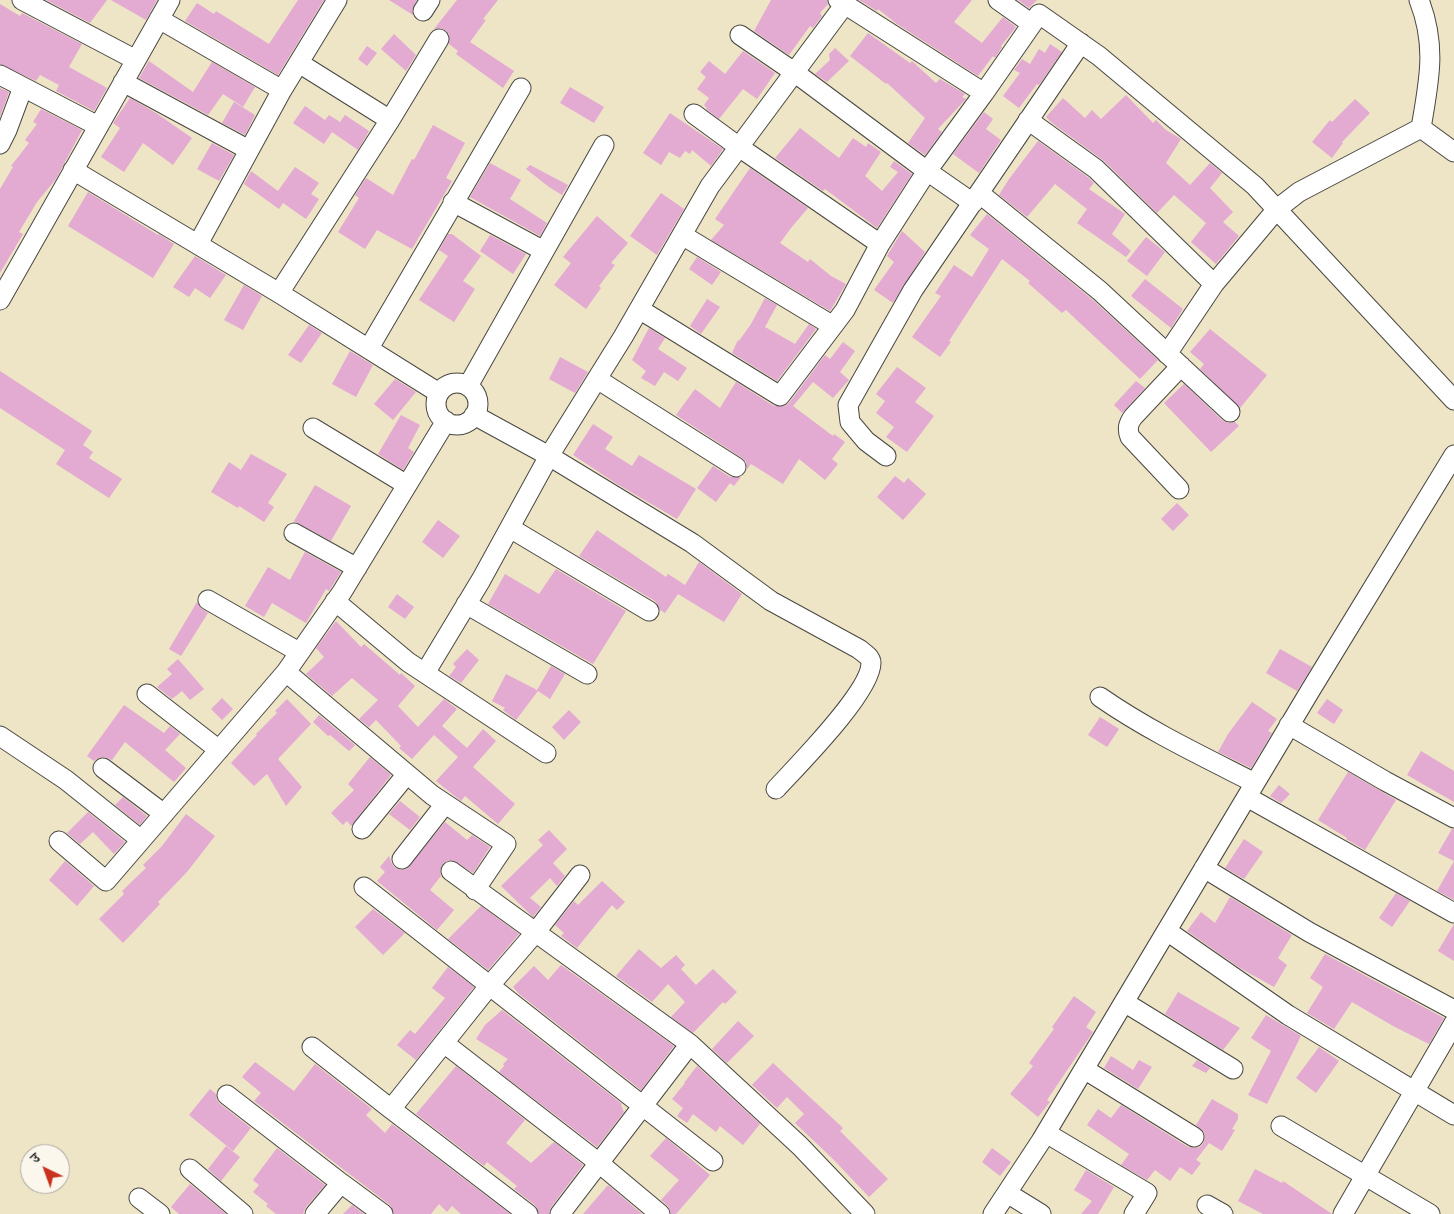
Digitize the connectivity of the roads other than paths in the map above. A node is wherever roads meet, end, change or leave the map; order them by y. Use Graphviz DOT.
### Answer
graph roads {
  1 [pos="22,0"];
  2 [pos="170,0"];
  3 [pos="337,0"];
  4 [pos="998,0"];
  5 [pos="1419,0"];
  6 [pos="841,2"];
  7 [pos="1039,13"];
  8 [pos="159,19"];
  9 [pos="740,35"];
  10 [pos="439,39"];
  11 [pos="1081,43"];
  12 [pos="136,60"];
  13 [pos="299,63"];
  14 [pos="794,72"];
  15 [pos="0,75"];
  16 [pos="123,82"];
  17 [pos="23,87"];
  18 [pos="521,88"];
  19 [pos="282,90"];
  20 [pos="984,93"];
  21 [pos="694,114"];
  22 [pos="390,120"];
  23 [pos="1028,120"];
  24 [pos="98,126"];
  25 [pos="1421,128"];
  26 [pos="0,144"];
  27 [pos="604,145"];
  28 [pos="739,147"];
  29 [pos="249,150"];
  30 [pos="1454,152"];
  31 [pos="74,170"];
  32 [pos="927,170"];
  33 [pos="976,198"];
  34 [pos="453,202"];
  35 [pos="1277,209"];
  36 [pos="682,235"];
  37 [pos="198,244"];
  38 [pos="880,244"];
  39 [pos="544,251"];
  40 [pos="1214,284"];
  41 [pos="279,293"];
  42 [pos="0,300"];
  43 [pos="639,309"];
  44 [pos="833,326"];
  45 [pos="369,348"];
  46 [pos="1167,354"];
  47 [pos="1181,366"];
  48 [pos="597,379"];
  49 [pos="468,386"];
  50 [pos="439,393"];
  51 [pos="1454,400"];
  52 [pos="1230,412"];
  53 [pos="474,415"];
  54 [pos="446,421"];
  55 [pos="313,428"];
  56 [pos="1454,455"];
  57 [pos="549,456"];
  58 [pos="886,456"];
  59 [pos="736,467"];
  60 [pos="406,485"];
  61 [pos="1179,489"];
  62 [pos="510,528"];
  63 [pos="294,533"];
  64 [pos="357,568"];
  65 [pos="208,600"];
  66 [pos="335,601"];
  67 [pos="466,604"];
  68 [pos="650,611"];
  69 [pos="299,652"];
  70 [pos="286,672"];
  71 [pos="425,673"];
  72 [pos="587,674"];
  73 [pos="147,694"];
  74 [pos="1100,697"];
  75 [pos="1289,725"];
  76 [pos="0,736"];
  77 [pos="218,750"];
  78 [pos="546,753"];
  79 [pos="103,768"];
  80 [pos="407,774"];
  81 [pos="776,789"];
  82 [pos="1251,790"];
  83 [pos="445,804"];
  84 [pos="164,814"];
  85 [pos="1454,818"];
  86 [pos="362,829"];
  87 [pos="141,840"];
  88 [pos="59,841"];
  89 [pos="402,859"];
  90 [pos="1204,868"];
  91 [pos="451,871"];
  92 [pos="580,875"];
  93 [pos="364,886"];
  94 [pos="475,890"];
  95 [pos="1454,914"];
  96 [pos="1167,931"];
  97 [pos="535,933"];
  98 [pos="490,985"];
  99 [pos="1124,1002"];
  100 [pos="1454,1010"];
  101 [pos="1454,1023"];
  102 [pos="444,1043"];
  103 [pos="690,1044"];
  104 [pos="312,1047"];
  105 [pos="1084,1069"];
  106 [pos="1233,1069"];
  107 [pos="1414,1092"];
  108 [pos="227,1095"];
  109 [pos="643,1105"];
  110 [pos="391,1109"];
  111 [pos="1454,1115"];
  112 [pos="1282,1126"];
  113 [pos="1046,1133"];
  114 [pos="1194,1137"];
  115 [pos="713,1161"];
  116 [pos="599,1163"];
  117 [pos="190,1169"];
  118 [pos="1366,1175"];
  119 [pos="342,1182"];
  120 [pos="1007,1193"];
  121 [pos="139,1198"];
  122 [pos="160,1214"];
  123 [pos="243,1214"];
  124 [pos="315,1214"];
  125 [pos="383,1214"];
  126 [pos="528,1214"];
  127 [pos="560,1214"];
  128 [pos="660,1214"];
  129 [pos="865,1214"];
  130 [pos="993,1214"];
  131 [pos="1041,1214"];
  132 [pos="1134,1214"];
  133 [pos="1343,1214"];
  134 [pos="1430,1214"];
  1 -- 12 [label="street"];
  2 -- 8 [label="street"];
  3 -- 13 [label="street"];
  4 -- 7 [label="street"];
  5 -- 25 [label="street"];
  6 -- 14 [label="street"];
  6 -- 20 [label="street"];
  7 -- 11 [label="street"];
  7 -- 20 [label="street"];
  8 -- 12 [label="street"];
  8 -- 19 [label="street"];
  9 -- 14 [label="street"];
  10 -- 22 [label="street"];
  11 -- 23 [label="street"];
  11 -- 35 [label="street"];
  12 -- 16 [label="street"];
  13 -- 19 [label="street"];
  13 -- 22 [label="street"];
  14 -- 28 [label="street"];
  14 -- 32 [label="street"];
  15 -- 17 [label="street"];
  16 -- 24 [label="street"];
  16 -- 29 [label="street"];
  17 -- 24 [label="street"];
  17 -- 26 [label="street"];
  18 -- 34 [label="street"];
  19 -- 29 [label="street"];
  20 -- 32 [label="street"];
  21 -- 28 [label="street"];
  22 -- 41 [label="street"];
  23 -- 33 [label="street"];
  23 -- 40 [label="street"];
  24 -- 31 [label="street"];
  25 -- 30 [label="street"];
  25 -- 35 [label="street"];
  27 -- 39 [label="street"];
  28 -- 36 [label="street"];
  28 -- 38 [label="street"];
  29 -- 37 [label="street"];
  31 -- 37 [label="street"];
  31 -- 42 [label="street"];
  32 -- 33 [label="street"];
  32 -- 38 [label="street"];
  33 -- 46 [label="street"];
  33 -- 58 [label="street"];
  34 -- 39 [label="street"];
  34 -- 45 [label="street"];
  35 -- 40 [label="street"];
  35 -- 51 [label="street"];
  36 -- 43 [label="street"];
  36 -- 44 [label="street"];
  37 -- 41 [label="street"];
  38 -- 44 [label="street"];
  39 -- 49 [label="street"];
  40 -- 46 [label="street"];
  41 -- 45 [label="street"];
  43 -- 44 [label="street"];
  43 -- 48 [label="street"];
  45 -- 50 [label="street"];
  46 -- 47 [label="street"];
  47 -- 52 [label="street"];
  47 -- 61 [label="street"];
  48 -- 57 [label="street"];
  48 -- 59 [label="street"];
  49 -- 50 [label="street"];
  49 -- 53 [label="street"];
  50 -- 54 [label="street"];
  53 -- 54 [label="street"];
  53 -- 57 [label="street"];
  54 -- 60 [label="street"];
  55 -- 60 [label="street"];
  56 -- 75 [label="street"];
  57 -- 62 [label="street"];
  57 -- 81 [label="street"];
  60 -- 64 [label="street"];
  62 -- 67 [label="street"];
  62 -- 68 [label="street"];
  63 -- 64 [label="street"];
  64 -- 66 [label="street"];
  65 -- 69 [label="street"];
  66 -- 69 [label="street"];
  66 -- 71 [label="street"];
  67 -- 71 [label="street"];
  67 -- 72 [label="street"];
  69 -- 70 [label="street"];
  70 -- 77 [label="street"];
  70 -- 80 [label="street"];
  71 -- 78 [label="street"];
  73 -- 77 [label="street"];
  74 -- 82 [label="street"];
  75 -- 82 [label="street"];
  75 -- 85 [label="street"];
  76 -- 87 [label="street"];
  77 -- 84 [label="street"];
  79 -- 84 [label="street"];
  80 -- 83 [label="street"];
  80 -- 86 [label="street"];
  82 -- 90 [label="street"];
  82 -- 95 [label="street"];
  83 -- 89 [label="street"];
  83 -- 94 [label="street"];
  84 -- 87 [label="street"];
  87 -- 88 [label="street"];
  90 -- 96 [label="street"];
  90 -- 100 [label="street"];
  91 -- 94 [label="street"];
  92 -- 97 [label="street"];
  93 -- 98 [label="street"];
  94 -- 97 [label="street"];
  96 -- 99 [label="street"];
  96 -- 107 [label="street"];
  97 -- 98 [label="street"];
  97 -- 103 [label="street"];
  98 -- 102 [label="street"];
  98 -- 109 [label="street"];
  99 -- 105 [label="street"];
  99 -- 106 [label="street"];
  101 -- 107 [label="street"];
  102 -- 110 [label="street"];
  102 -- 116 [label="street"];
  103 -- 109 [label="street"];
  103 -- 129 [label="street"];
  104 -- 110 [label="street"];
  105 -- 113 [label="street"];
  105 -- 114 [label="street"];
  107 -- 111 [label="street"];
  107 -- 118 [label="street"];
  108 -- 119 [label="street"];
  109 -- 115 [label="street"];
  109 -- 116 [label="street"];
  110 -- 126 [label="street"];
  112 -- 118 [label="street"];
  113 -- 120 [label="street"];
  113 -- 132 [label="street"];
  116 -- 127 [label="street"];
  116 -- 128 [label="street"];
  117 -- 123 [label="street"];
  118 -- 133 [label="street"];
  118 -- 134 [label="street"];
  119 -- 124 [label="street"];
  119 -- 125 [label="street"];
  120 -- 130 [label="street"];
  120 -- 131 [label="street"];
  121 -- 122 [label="street"];
}
